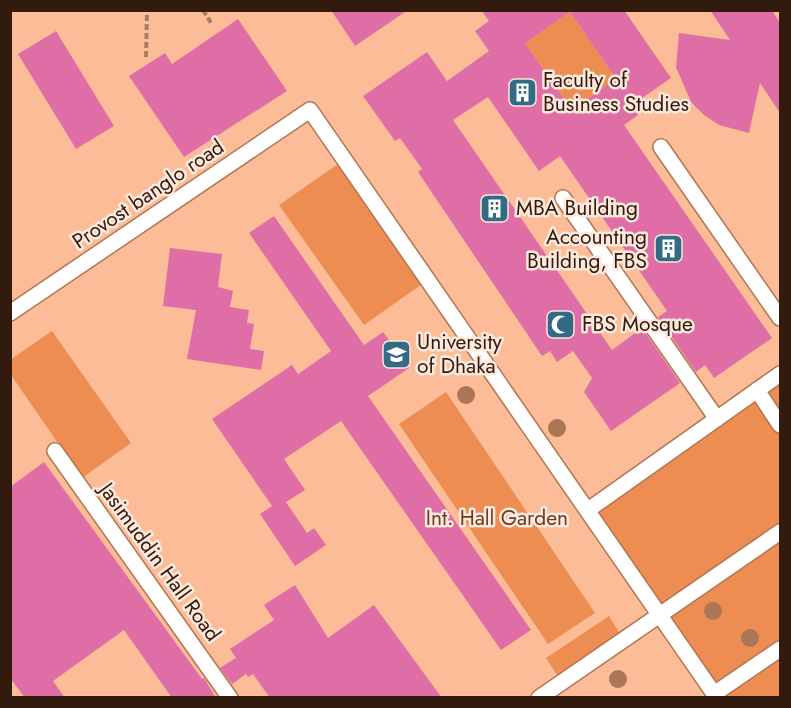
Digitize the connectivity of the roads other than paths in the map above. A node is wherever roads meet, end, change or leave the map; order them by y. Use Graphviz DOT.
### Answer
graph roads {
  1 [pos="661,147"];
  2 [pos="563,198"];
  3 [pos="10,313"];
  4 [pos="780,318"];
  5 [pos="780,374"];
  6 [pos="757,390"];
  7 [pos="717,419"];
  8 [pos="780,425"];
  9 [pos="55,451"];
  10 [pos="588,510"];
  11 [pos="780,532"];
  12 [pos="660,615"];
  13 [pos="780,650"];
  14 [pos="716,696"];
  15 [pos="231,698"];
  16 [pos="539,698"];
  1 -- 4 [label="lane"];
  2 -- 7 [label="lane"];
  3 -- 10 [label="lane, Provost banglo road"];
  5 -- 6 [label="lane"];
  6 -- 7 [label="lane"];
  6 -- 8 [label="lane"];
  7 -- 10 [label="lane"];
  9 -- 15 [label="lane, Jasimuddin Hall Road"];
  10 -- 12 [label="lane"];
  11 -- 12 [label="lane"];
  12 -- 14 [label="lane"];
  12 -- 16 [label="lane"];
  13 -- 14 [label="lane"];
}
